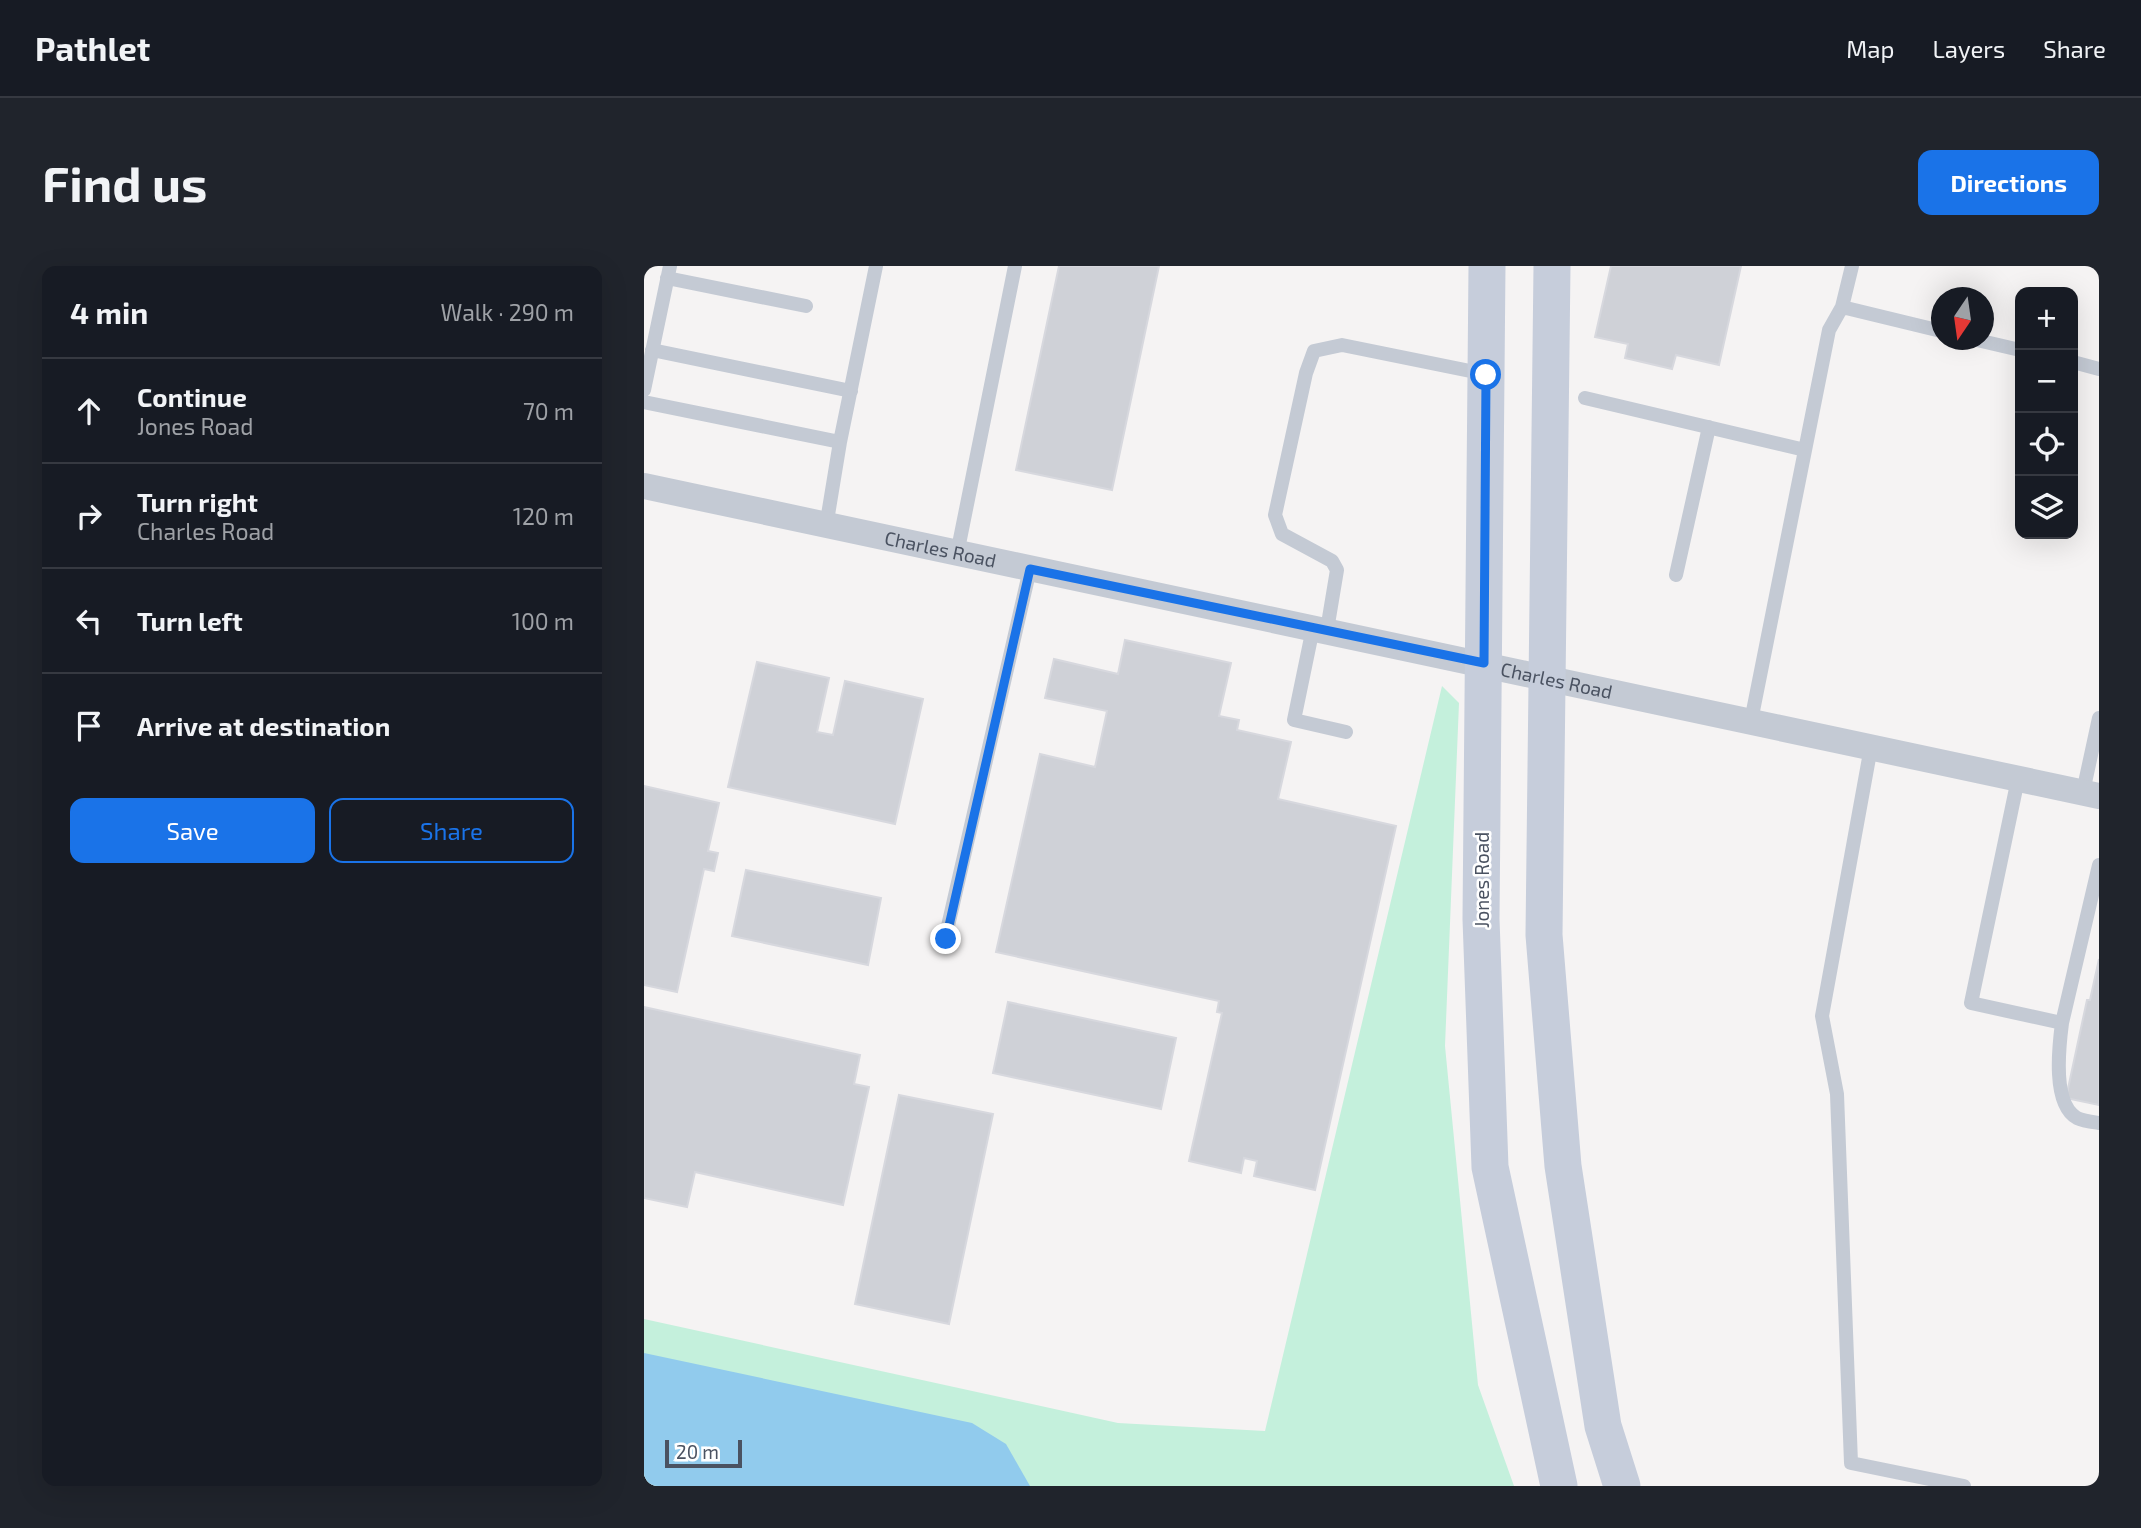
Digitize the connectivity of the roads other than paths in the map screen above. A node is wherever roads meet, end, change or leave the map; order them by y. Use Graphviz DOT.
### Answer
graph roads {
  1 [pos="876,266"];
  2 [pos="1015,266"];
  3 [pos="1487,266"];
  4 [pos="1552,266"];
  5 [pos="1852,266"];
  6 [pos="669,272"];
  7 [pos="806,306"];
  8 [pos="1842,307"];
  9 [pos="1931,329"];
  10 [pos="1994,344"];
  11 [pos="2015,349"];
  12 [pos="652,350"];
  13 [pos="2078,363"];
  14 [pos="2099,369"];
  15 [pos="1486,375"];
  16 [pos="644,390"];
  17 [pos="851,391"];
  18 [pos="1585,398"];
  19 [pos="644,402"];
  20 [pos="1709,428"];
  21 [pos="840,442"];
  22 [pos="1805,450"];
  23 [pos="644,486"];
  24 [pos="826,527"];
  25 [pos="957,554"];
  26 [pos="1030,569"];
  27 [pos="1676,575"];
  28 [pos="1320,629"];
  29 [pos="1484,663"];
  30 [pos="1549,676"];
  31 [pos="2099,718"];
  32 [pos="1751,721"];
  33 [pos="1346,732"];
  34 [pos="1871,747"];
  35 [pos="2018,779"];
  36 [pos="2091,794"];
  37 [pos="2099,865"];
  38 [pos="946,939"];
  39 [pos="2062,1023"];
  40 [pos="2099,1124"];
  41 [pos="1559,1486"];
  42 [pos="1622,1486"];
  43 [pos="1964,1486"];
  1 -- 17 [label="lane"];
  2 -- 25 [label="lane"];
  3 -- 15 [label="main road, Jones Road"];
  4 -- 30 [label="main road"];
  5 -- 8 [label="lane"];
  6 -- 7 [label="lane"];
  6 -- 12 [label="lane"];
  8 -- 9 [label="lane"];
  8 -- 22 [label="lane"];
  10 -- 11 [label="lane"];
  12 -- 16 [label="lane"];
  12 -- 17 [label="lane"];
  13 -- 14 [label="lane"];
  15 -- 28 [label="lane"];
  15 -- 29 [label="main road, Jones Road"];
  17 -- 21 [label="lane"];
  18 -- 20 [label="lane"];
  19 -- 21 [label="lane"];
  20 -- 22 [label="lane"];
  20 -- 27 [label="lane"];
  21 -- 24 [label="lane"];
  22 -- 32 [label="lane"];
  23 -- 24 [label="street, Charles Road"];
  24 -- 25 [label="street, Charles Road"];
  25 -- 26 [label="street, Charles Road"];
  26 -- 28 [label="street, Charles Road"];
  26 -- 38 [label="lane"];
  28 -- 29 [label="street, Charles Road"];
  28 -- 33 [label="lane"];
  29 -- 30 [label="street, Charles Road"];
  29 -- 41 [label="main road, Jones Road"];
  30 -- 32 [label="street, Charles Road"];
  30 -- 42 [label="main road"];
  31 -- 36 [label="lane"];
  32 -- 34 [label="street, Charles Road"];
  34 -- 35 [label="street, Charles Road"];
  34 -- 43 [label="lane"];
  35 -- 36 [label="street, Charles Road"];
  35 -- 39 [label="lane"];
  37 -- 39 [label="lane"];
  39 -- 40 [label="lane"];
}
